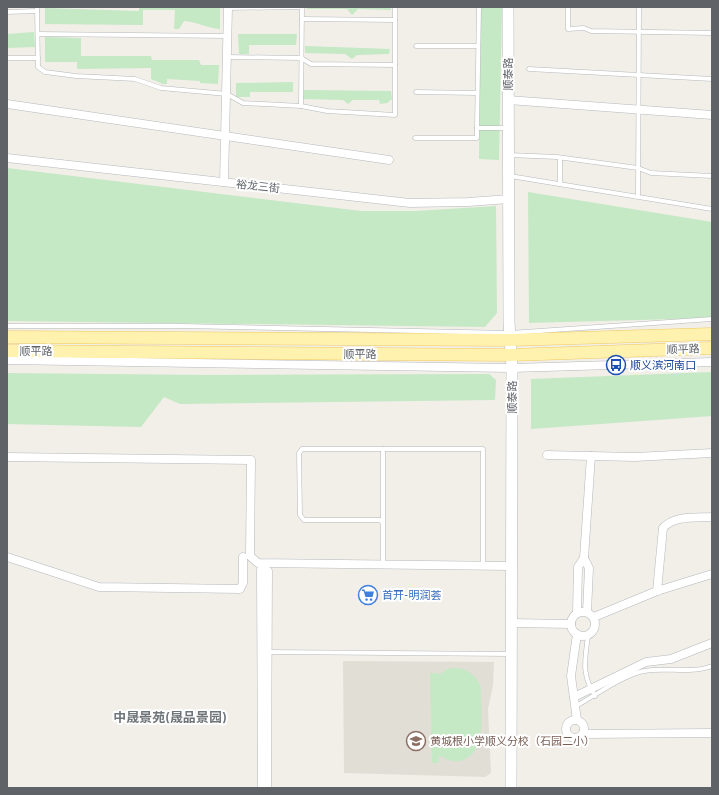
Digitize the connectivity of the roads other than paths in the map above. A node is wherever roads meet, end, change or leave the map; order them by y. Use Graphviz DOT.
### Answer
graph roads {
  1 [pos="228,7"];
  2 [pos="395,7"];
  3 [pos="478,7"];
  4 [pos="508,7"];
  5 [pos="568,7"];
  6 [pos="639,7"];
  7 [pos="37,9"];
  8 [pos="7,12"];
  9 [pos="302,19"];
  10 [pos="395,20"];
  11 [pos="639,32"];
  12 [pos="712,33"];
  13 [pos="38,34"];
  14 [pos="228,36"];
  15 [pos="416,46"];
  16 [pos="478,46"];
  17 [pos="228,57"];
  18 [pos="7,58"];
  19 [pos="38,58"];
  20 [pos="301,58"];
  21 [pos="395,65"];
  22 [pos="529,69"];
  23 [pos="639,75"];
  24 [pos="712,79"];
  25 [pos="416,92"];
  26 [pos="477,93"];
  27 [pos="227,94"];
  28 [pos="508,100"];
  29 [pos="7,104"];
  30 [pos="301,106"];
  31 [pos="639,110"];
  32 [pos="712,115"];
  33 [pos="477,128"];
  34 [pos="509,128"];
  35 [pos="225,137"];
  36 [pos="416,138"];
  37 [pos="509,155"];
  38 [pos="7,158"];
  39 [pos="560,158"];
  40 [pos="390,160"];
  41 [pos="638,168"];
  42 [pos="509,176"];
  43 [pos="712,176"];
  44 [pos="224,182"];
  45 [pos="560,184"];
  46 [pos="638,196"];
  47 [pos="509,199"];
  48 [pos="712,209"];
  49 [pos="712,319"];
  50 [pos="7,326"];
  51 [pos="712,334"];
  52 [pos="510,336"];
  53 [pos="7,338"];
  54 [pos="712,348"];
  55 [pos="7,351"];
  56 [pos="511,355"];
  57 [pos="7,360"];
  58 [pos="712,362"];
  59 [pos="512,368"];
  60 [pos="383,449"];
  61 [pos="712,453"];
  62 [pos="547,455"];
  63 [pos="591,456"];
  64 [pos="7,457"];
  65 [pos="712,517"];
  66 [pos="383,523"];
  67 [pos="7,557"];
  68 [pos="243,557"];
  69 [pos="584,558"];
  70 [pos="383,564"];
  71 [pos="483,566"];
  72 [pos="512,566"];
  73 [pos="264,571"];
  74 [pos="712,574"];
  75 [pos="657,591"];
  76 [pos="577,613"];
  77 [pos="591,614"];
  78 [pos="511,623"];
  79 [pos="571,624"];
  80 [pos="578,634"];
  81 [pos="588,635"];
  82 [pos="712,644"];
  83 [pos="264,652"];
  84 [pos="511,654"];
  85 [pos="712,666"];
  86 [pos="593,692"];
  87 [pos="574,697"];
  88 [pos="576,706"];
  89 [pos="577,720"];
  90 [pos="712,733"];
  91 [pos="583,734"];
  92 [pos="262,788"];
  93 [pos="267,788"];
  94 [pos="511,788"];
  1 -- 9 [label="lane"];
  1 -- 14 [label="street"];
  2 -- 10 [label="lane"];
  3 -- 16 [label="lane"];
  4 -- 28 [label="street, 顺泰路"];
  5 -- 11 [label="lane"];
  6 -- 11 [label="lane"];
  7 -- 8 [label="lane"];
  7 -- 13 [label="lane"];
  9 -- 10 [label="lane"];
  9 -- 20 [label="lane"];
  10 -- 21 [label="lane"];
  11 -- 12 [label="lane"];
  11 -- 23 [label="lane"];
  13 -- 14 [label="lane"];
  13 -- 19 [label="lane"];
  14 -- 17 [label="street"];
  15 -- 16 [label="lane"];
  16 -- 26 [label="lane"];
  17 -- 20 [label="lane"];
  17 -- 27 [label="street"];
  18 -- 19 [label="lane"];
  19 -- 27 [label="lane"];
  20 -- 21 [label="lane"];
  20 -- 30 [label="lane"];
  21 -- 30 [label="lane"];
  22 -- 23 [label="lane"];
  23 -- 24 [label="lane"];
  23 -- 31 [label="lane"];
  25 -- 26 [label="lane"];
  26 -- 33 [label="lane"];
  27 -- 30 [label="lane"];
  27 -- 35 [label="street"];
  28 -- 31 [label="street"];
  28 -- 34 [label="street, 顺泰路"];
  29 -- 35 [label="street"];
  31 -- 32 [label="street"];
  31 -- 41 [label="lane"];
  33 -- 34 [label="lane"];
  33 -- 36 [label="lane"];
  34 -- 37 [label="street, 顺泰路"];
  35 -- 40 [label="street"];
  35 -- 44 [label="street"];
  37 -- 39 [label="lane"];
  37 -- 42 [label="street, 顺泰路"];
  38 -- 44 [label="street, 裕龙三街"];
  39 -- 41 [label="lane"];
  39 -- 45 [label="lane"];
  41 -- 43 [label="lane"];
  41 -- 46 [label="lane"];
  42 -- 45 [label="lane"];
  42 -- 47 [label="street, 顺泰路"];
  44 -- 47 [label="street, 裕龙三街"];
  45 -- 46 [label="lane"];
  46 -- 48 [label="lane"];
  47 -- 52 [label="street, 顺泰路"];
  49 -- 52 [label="lane"];
  50 -- 52 [label="lane"];
  51 -- 52 [label="main road, 顺平路"];
  52 -- 53 [label="main road, 顺平路"];
  52 -- 56 [label="street, 顺泰路"];
  54 -- 56 [label="main road, 顺平路"];
  55 -- 56 [label="main road, 顺平路"];
  56 -- 59 [label="street, 顺泰路"];
  57 -- 59 [label="street"];
  58 -- 59 [label="street"];
  59 -- 72 [label="street, 顺泰路"];
  60 -- 66 [label="lane"];
  60 -- 66 [label="lane"];
  60 -- 71 [label="lane"];
  61 -- 63 [label="street"];
  62 -- 63 [label="street"];
  63 -- 69 [label="street"];
  64 -- 70 [label="street"];
  65 -- 75 [label="street"];
  66 -- 70 [label="lane"];
  67 -- 68 [label="street"];
  69 -- 76 [label="street"];
  69 -- 77 [label="street"];
  70 -- 71 [label="street"];
  71 -- 72 [label="street"];
  72 -- 78 [label="street, 顺泰路"];
  73 -- 83 [label="street"];
  74 -- 75 [label="street"];
  75 -- 77 [label="street"];
  76 -- 77 [label="street"];
  76 -- 79 [label="street"];
  77 -- 81 [label="street"];
  78 -- 79 [label="street"];
  78 -- 84 [label="street, 顺泰路"];
  79 -- 80 [label="street"];
  80 -- 81 [label="street"];
  80 -- 87 [label="street"];
  81 -- 86 [label="lane"];
  82 -- 86 [label="street"];
  83 -- 84 [label="lane"];
  83 -- 92 [label="street"];
  83 -- 93 [label="street"];
  84 -- 94 [label="street, 顺泰路"];
  85 -- 86 [label="lane"];
  86 -- 87 [label="street"];
  86 -- 88 [label="lane"];
  87 -- 88 [label="street"];
  88 -- 89 [label="street"];
  89 -- 91 [label="street"];
  89 -- 91 [label="street"];
  90 -- 91 [label="street"];
}
